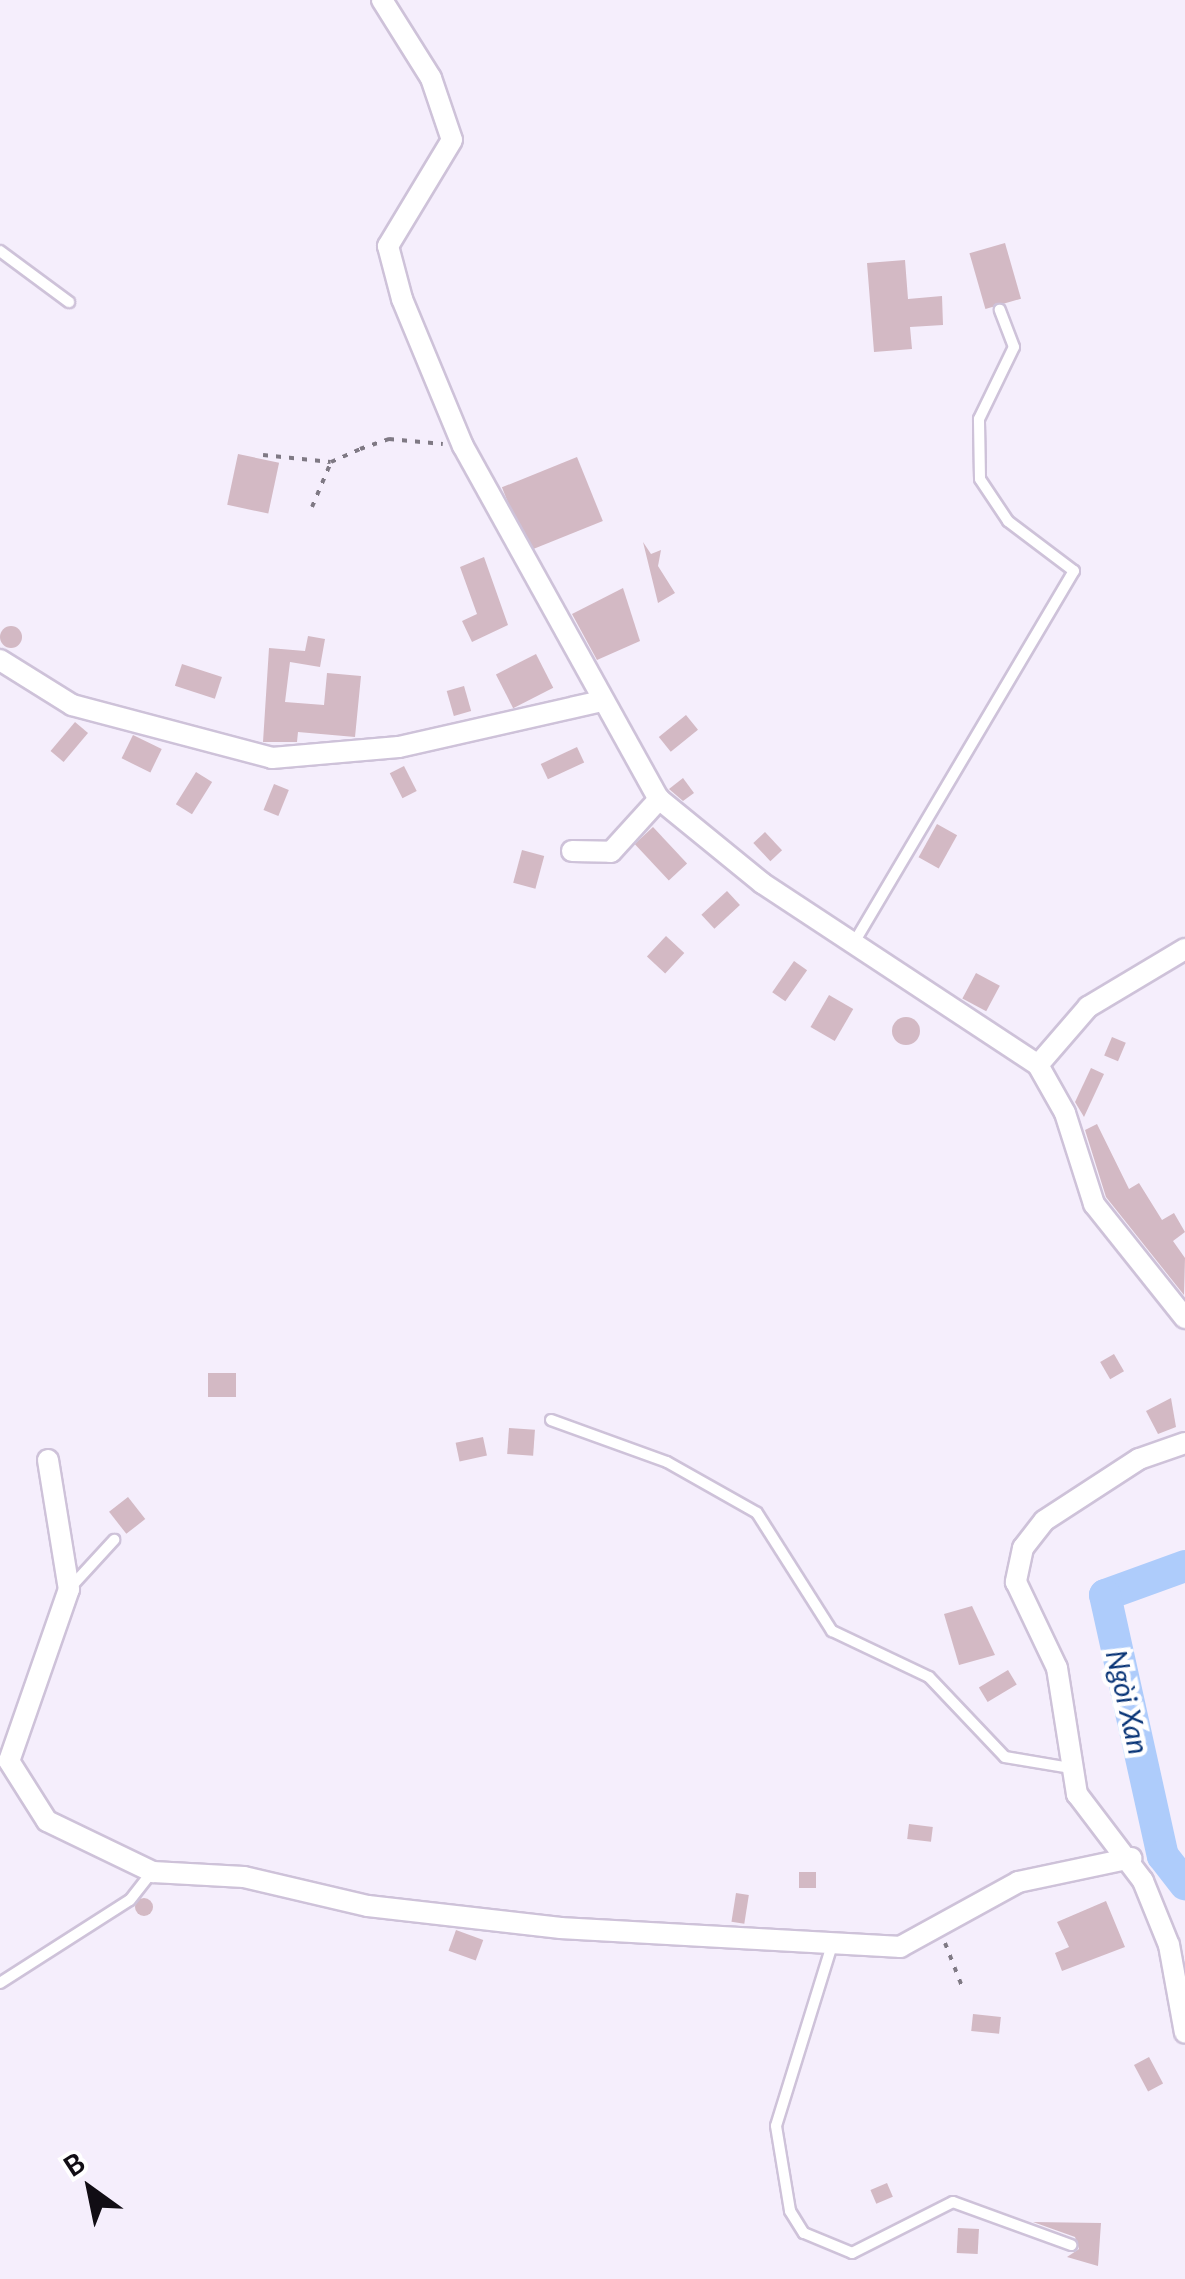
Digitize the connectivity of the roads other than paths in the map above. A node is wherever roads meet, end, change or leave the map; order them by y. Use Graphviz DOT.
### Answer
graph roads {
  1 [pos="382,0"];
  2 [pos="0,251"];
  3 [pos="70,302"];
  4 [pos="1000,310"];
  5 [pos="0,660"];
  6 [pos="602,702"];
  7 [pos="659,799"];
  8 [pos="572,851"];
  9 [pos="855,940"];
  10 [pos="1185,950"];
  11 [pos="1038,1065"];
  12 [pos="1185,1318"];
  13 [pos="551,1420"];
  14 [pos="1185,1443"];
  15 [pos="48,1460"];
  16 [pos="114,1540"];
  17 [pos="69,1589"];
  18 [pos="1070,1768"];
  19 [pos="1132,1858"];
  20 [pos="152,1872"];
  21 [pos="832,1945"];
  22 [pos="0,1983"];
  23 [pos="1185,2033"];
  24 [pos="1071,2245"];
  1 -- 6 [label="street"];
  2 -- 3 [label="lane"];
  4 -- 9 [label="lane"];
  5 -- 6 [label="street"];
  6 -- 7 [label="street"];
  7 -- 8 [label="street"];
  7 -- 9 [label="street"];
  9 -- 11 [label="street"];
  10 -- 11 [label="street"];
  11 -- 12 [label="street"];
  13 -- 18 [label="lane"];
  14 -- 18 [label="street"];
  15 -- 17 [label="street"];
  16 -- 17 [label="lane"];
  17 -- 20 [label="street"];
  18 -- 19 [label="street"];
  19 -- 21 [label="street"];
  19 -- 23 [label="street"];
  20 -- 21 [label="street"];
  20 -- 22 [label="lane"];
  21 -- 24 [label="lane"];
}
